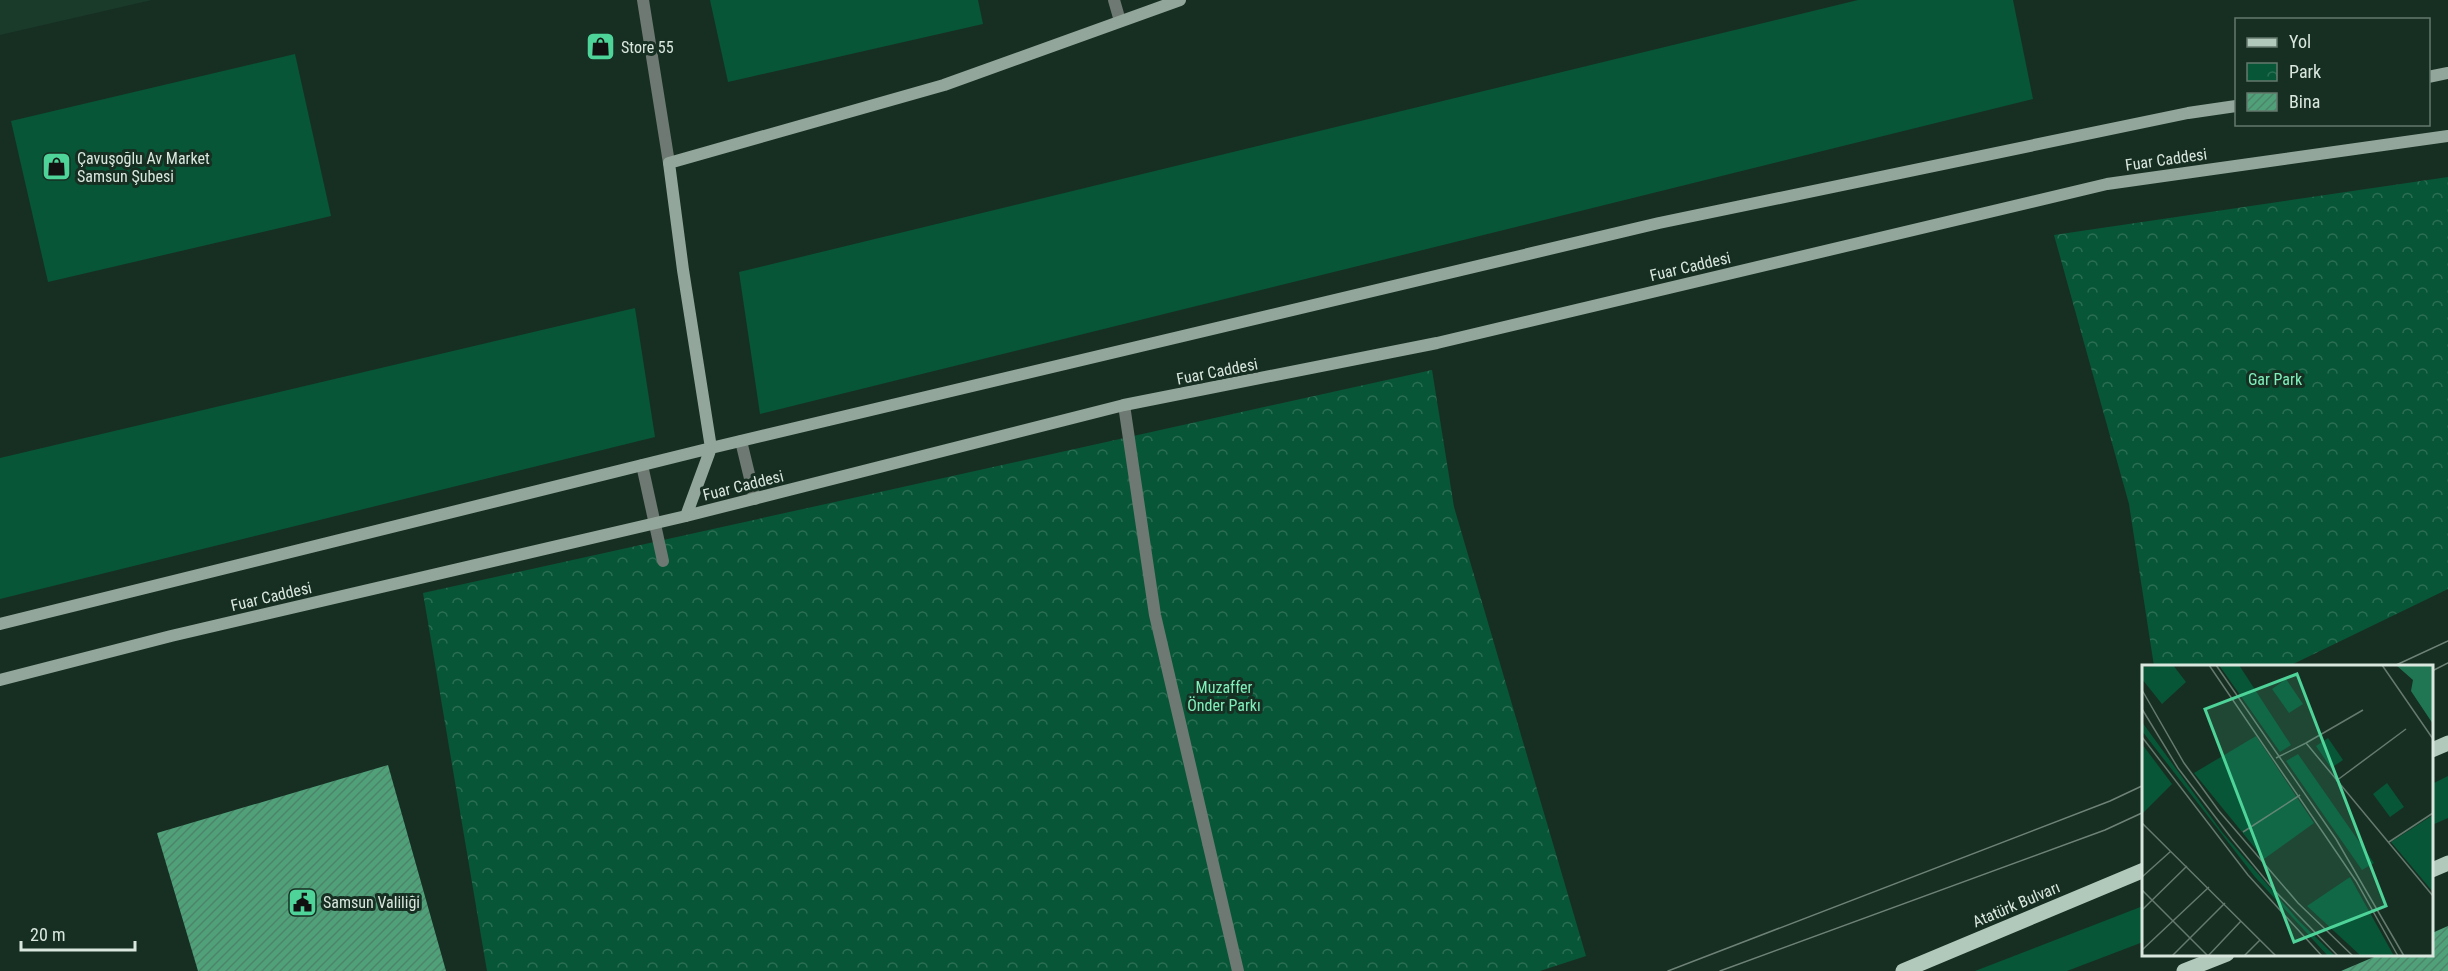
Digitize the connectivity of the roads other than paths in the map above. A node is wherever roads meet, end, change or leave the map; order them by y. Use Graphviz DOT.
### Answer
graph roads {
  1 [pos="643,0"];
  2 [pos="1114,0"];
  3 [pos="1180,0"];
  4 [pos="1120,21"];
  5 [pos="2448,73"];
  6 [pos="2430,77"];
  7 [pos="2235,106"];
  8 [pos="2448,136"];
  9 [pos="669,163"];
  10 [pos="1124,405"];
  11 [pos="741,441"];
  12 [pos="711,448"];
  13 [pos="642,465"];
  14 [pos="755,499"];
  15 [pos="686,516"];
  16 [pos="655,524"];
  17 [pos="663,561"];
  18 [pos="0,624"];
  19 [pos="0,680"];
  20 [pos="2448,743"];
  21 [pos="2433,750"];
  22 [pos="2448,863"];
  23 [pos="2433,870"];
  24 [pos="2142,871"];
  25 [pos="2222,956"];
  26 [pos="1238,971"];
  27 [pos="1903,971"];
  28 [pos="2184,971"];
  1 -- 9 [label="street"];
  2 -- 4 [label="street"];
  3 -- 4 [label="main road"];
  4 -- 9 [label="main road"];
  5 -- 6 [label="main road"];
  7 -- 11 [label="main road"];
  8 -- 10 [label="main road, Fuar Caddesi"];
  9 -- 12 [label="main road"];
  10 -- 14 [label="main road, Fuar Caddesi"];
  10 -- 26 [label="street"];
  11 -- 12 [label="main road"];
  11 -- 14 [label="street"];
  12 -- 13 [label="main road"];
  12 -- 15 [label="main road"];
  13 -- 16 [label="street"];
  13 -- 18 [label="main road"];
  14 -- 15 [label="main road, Fuar Caddesi"];
  15 -- 16 [label="main road, Fuar Caddesi"];
  16 -- 17 [label="street"];
  16 -- 19 [label="main road, Fuar Caddesi"];
  20 -- 21 [label="main road"];
  22 -- 23 [label="main road"];
  24 -- 27 [label="main road, Atatürk Bulvarı"];
  25 -- 28 [label="main road"];
}
